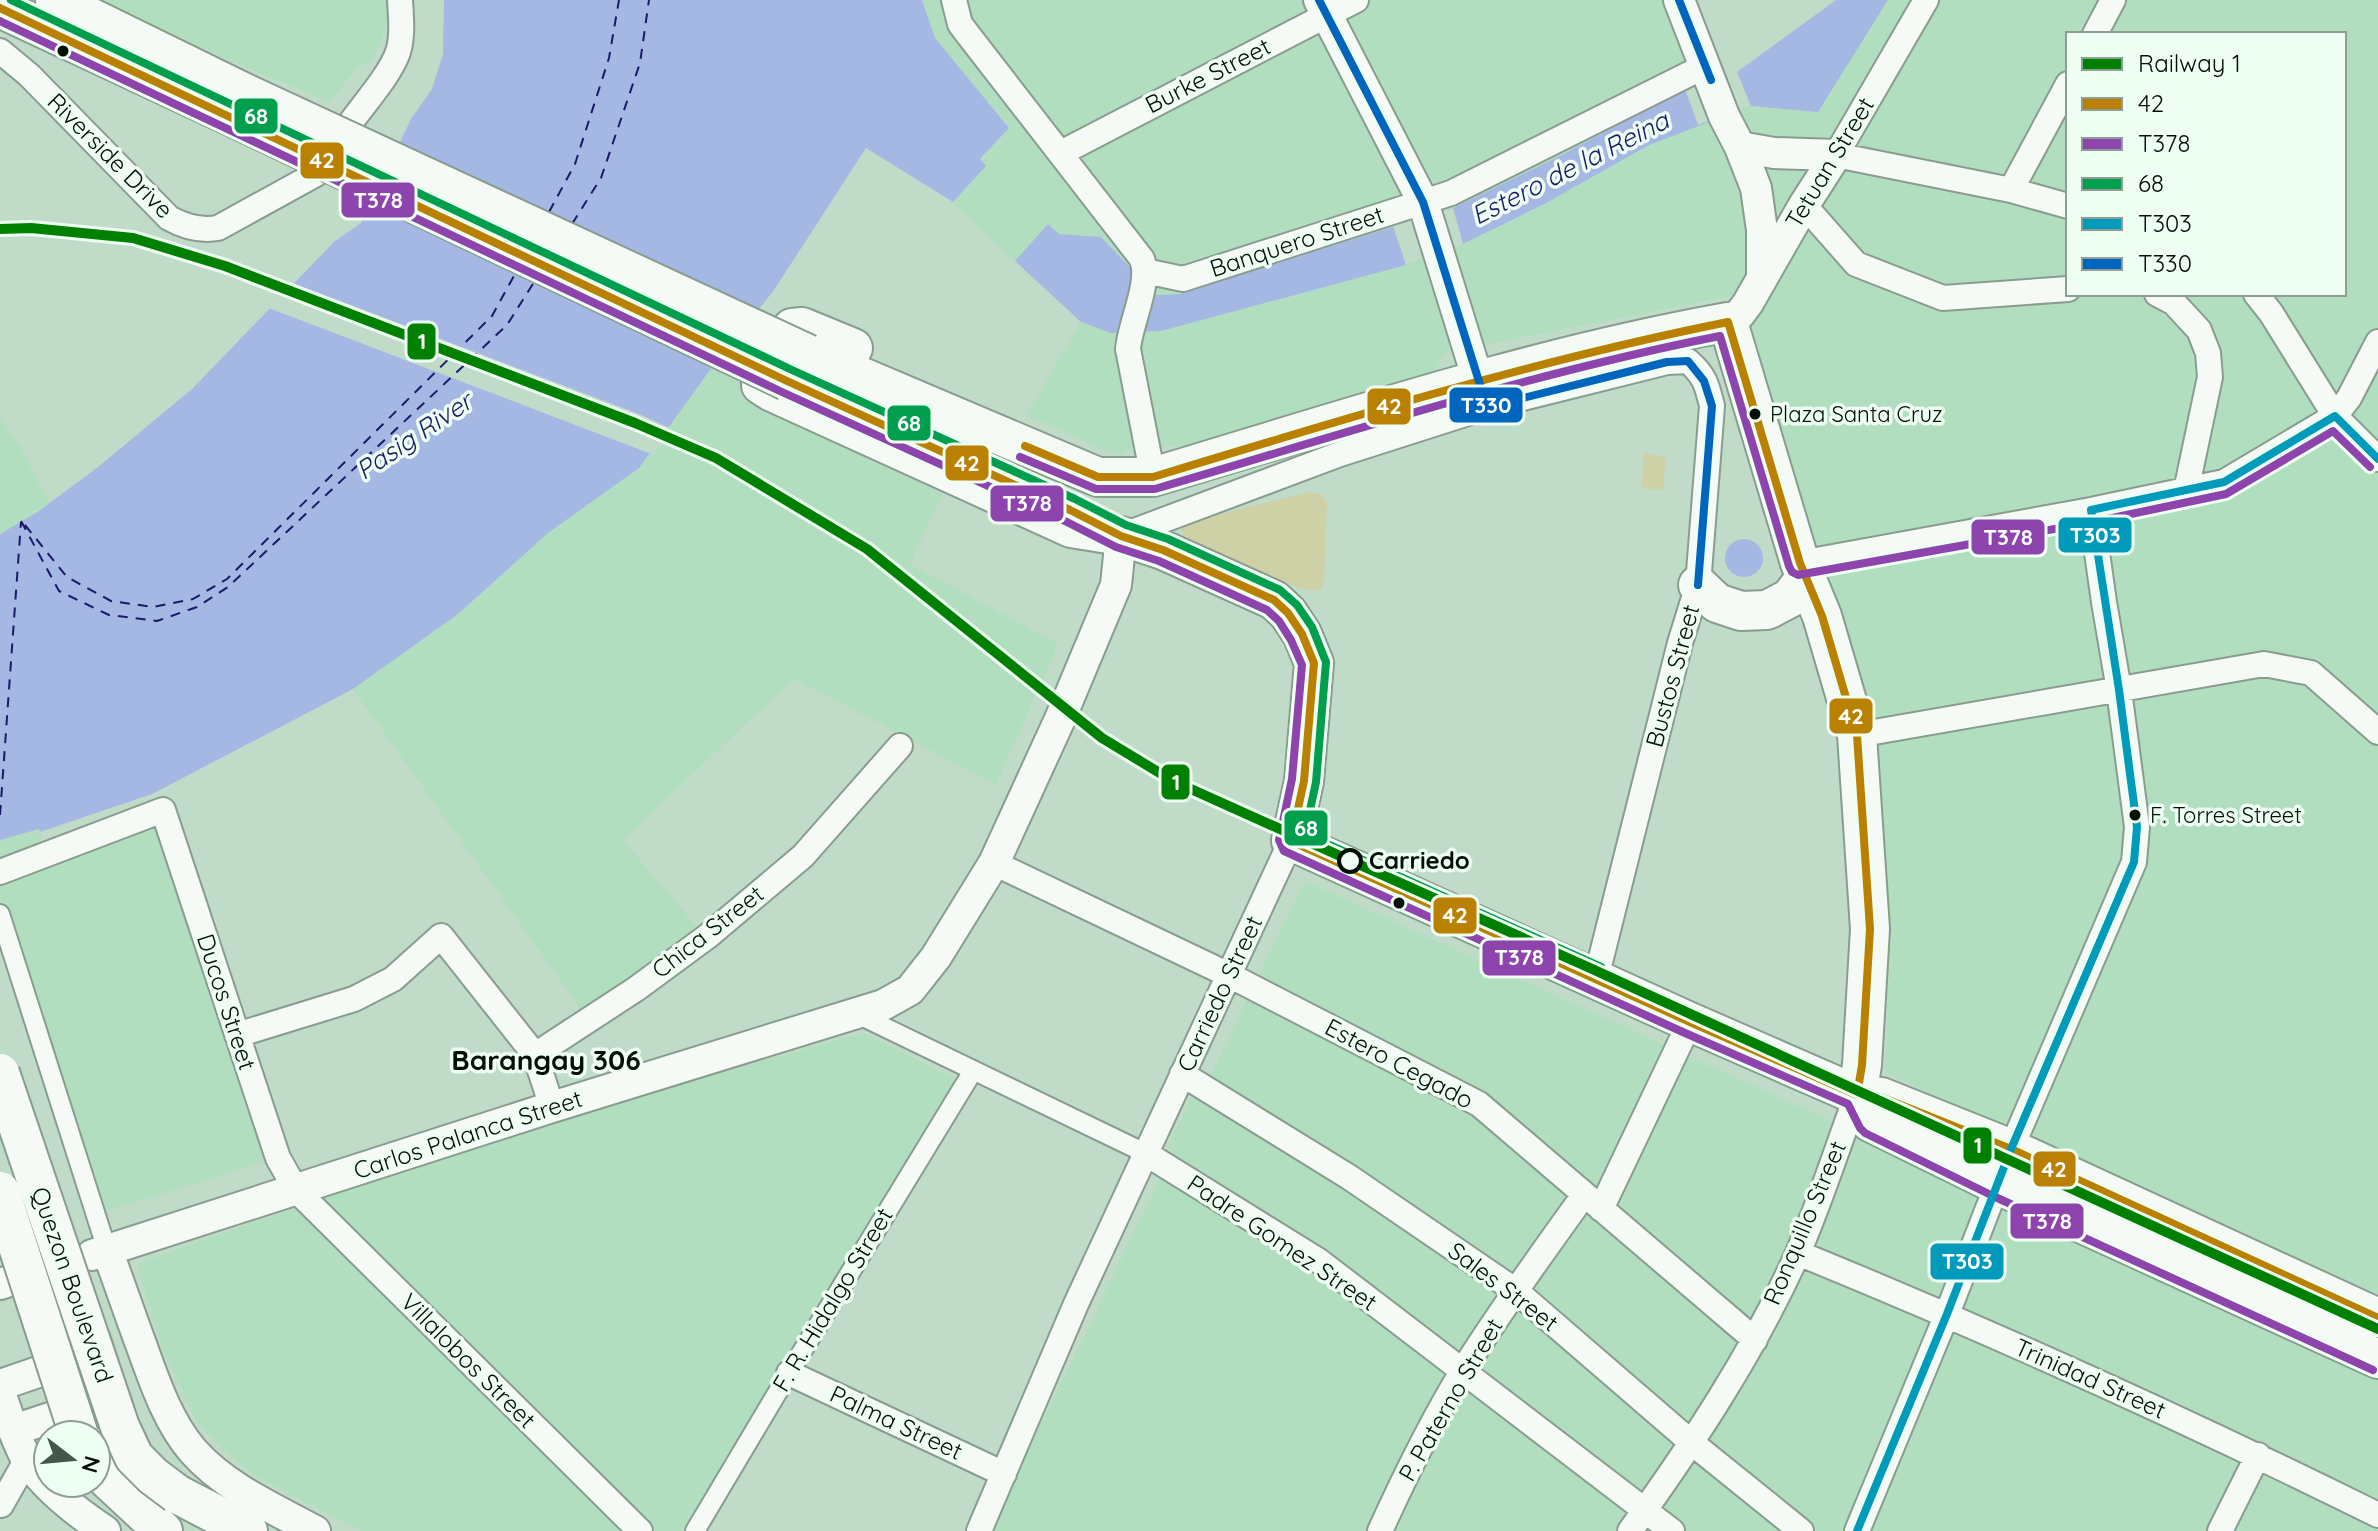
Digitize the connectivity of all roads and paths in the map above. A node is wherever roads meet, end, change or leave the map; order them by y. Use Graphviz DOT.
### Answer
graph roads {
  1 [pos="55,0"];
  2 [pos="400,0"];
  3 [pos="954,0"];
  4 [pos="1356,0"];
  5 [pos="1679,0"];
  6 [pos="1926,0"];
  7 [pos="2113,0"];
  8 [pos="1323,7"];
  9 [pos="5,19"];
  10 [pos="2096,32"];
  11 [pos="0,51"];
  12 [pos="1708,73"];
  13 [pos="2066,88"];
  14 [pos="241,106"];
  15 [pos="351,122"];
  16 [pos="1740,147"];
  17 [pos="1061,153"];
  18 [pos="1836,155"];
  19 [pos="316,174"];
  20 [pos="2011,190"];
  21 [pos="1804,205"];
  22 [pos="2066,205"];
  23 [pos="1425,209"];
  24 [pos="1762,275"];
  25 [pos="1144,276"];
  26 [pos="2066,289"];
  27 [pos="2161,296"];
  28 [pos="2258,296"];
  29 [pos="1728,322"];
  30 [pos="2378,342"];
  31 [pos="787,360"];
  32 [pos="1482,394"];
  33 [pos="2335,416"];
  34 [pos="2378,459"];
  35 [pos="1153,477"];
  36 [pos="2186,491"];
  37 [pos="2091,510"];
  38 [pos="1121,536"];
  39 [pos="1803,570"];
  40 [pos="1698,585"];
  41 [pos="2119,690"];
  42 [pos="2378,732"];
  43 [pos="1857,735"];
  44 [pos="900,746"];
  45 [pos="1291,841"];
  46 [pos="994,863"];
  47 [pos="0,872"];
  48 [pos="0,914"];
  49 [pos="1229,975"];
  50 [pos="1596,978"];
  51 [pos="855,1013"];
  52 [pos="1690,1022"];
  53 [pos="237,1035"];
  54 [pos="535,1055"];
  55 [pos="973,1071"];
  56 [pos="0,1073"];
  57 [pos="1182,1074"];
  58 [pos="1857,1095"];
  59 [pos="552,1107"];
  60 [pos="2011,1149"];
  61 [pos="1145,1153"];
  62 [pos="1998,1185"];
  63 [pos="296,1190"];
  64 [pos="0,1191"];
  65 [pos="1592,1202"];
  66 [pos="100,1252"];
  67 [pos="1798,1253"];
  68 [pos="1516,1291"];
  69 [pos="1947,1314"];
  70 [pos="2378,1318"];
  71 [pos="1755,1340"];
  72 [pos="2378,1359"];
  73 [pos="44,1370"];
  74 [pos="1464,1370"];
  75 [pos="789,1373"];
  76 [pos="0,1385"];
  77 [pos="0,1393"];
  78 [pos="67,1419"];
  79 [pos="32,1428"];
  80 [pos="14,1430"];
  81 [pos="1692,1443"];
  82 [pos="2258,1455"];
  83 [pos="27,1459"];
  84 [pos="1004,1474"];
  85 [pos="112,1484"];
  86 [pos="1,1505"];
  87 [pos="1645,1510"];
  88 [pos="2378,1515"];
  89 [pos="161,1530"];
  90 [pos="105,1531"];
  91 [pos="248,1531"];
  92 [pos="315,1531"];
  93 [pos="640,1531"];
  94 [pos="695,1531"];
  95 [pos="979,1531"];
  96 [pos="1380,1531"];
  97 [pos="1630,1531"];
  98 [pos="1672,1531"];
  99 [pos="1801,1531"];
  100 [pos="1857,1531"];
  101 [pos="2220,1531"];
  1 -- 14 [label="main road"];
  2 -- 15 [label="street"];
  3 -- 17 [label="street"];
  4 -- 8 [label="street, Burke Street"];
  5 -- 12 [label="street"];
  6 -- 18 [label="street, Tetuan Street"];
  7 -- 10 [label="street"];
  8 -- 17 [label="street, Burke Street"];
  8 -- 23 [label="street"];
  9 -- 14 [label="main road"];
  11 -- 19 [label="street, Riverside Drive"];
  12 -- 16 [label="street"];
  12 -- 23 [label="street, Banquero Street"];
  13 -- 20 [label="street"];
  14 -- 31 [label="main road, bridge"];
  16 -- 18 [label="street"];
  16 -- 24 [label="street"];
  17 -- 25 [label="street"];
  18 -- 20 [label="street"];
  18 -- 21 [label="street, Tetuan Street"];
  20 -- 22 [label="street"];
  21 -- 24 [label="street, Tetuan Street"];
  21 -- 26 [label="street"];
  23 -- 25 [label="street, Banquero Street"];
  23 -- 32 [label="street"];
  24 -- 29 [label="street, Tetuan Street"];
  25 -- 35 [label="street"];
  27 -- 36 [label="street"];
  28 -- 33 [label="street"];
  29 -- 32 [label="main road"];
  29 -- 39 [label="main road, Ronquillo Street"];
  30 -- 33 [label="street"];
  31 -- 35 [label="main road"];
  31 -- 38 [label="main road, Carriedo Street"];
  32 -- 35 [label="main road"];
  32 -- 38 [label="street"];
  32 -- 40 [label="street, Bustos Street"];
  33 -- 34 [label="street"];
  33 -- 36 [label="street"];
  36 -- 37 [label="street"];
  37 -- 39 [label="street"];
  37 -- 41 [label="street"];
  38 -- 45 [label="main road, Carriedo Street"];
  38 -- 46 [label="street, Carlos Palanca Street"];
  39 -- 40 [label="main road"];
  39 -- 43 [label="main road, Ronquillo Street"];
  40 -- 50 [label="street, Bustos Street"];
  41 -- 42 [label="street"];
  41 -- 43 [label="street"];
  41 -- 60 [label="street"];
  43 -- 58 [label="main road, Ronquillo Street"];
  44 -- 54 [label="street, Chica Street"];
  45 -- 49 [label="street, Carriedo Street"];
  45 -- 50 [label="main road"];
  46 -- 49 [label="street, Estero Cegado"];
  46 -- 51 [label="street, Carlos Palanca Street"];
  47 -- 53 [label="street, Ducos Street"];
  48 -- 66 [label="street"];
  49 -- 57 [label="street, Carriedo Street"];
  49 -- 65 [label="street, Estero Cegado"];
  50 -- 52 [label="main road"];
  51 -- 55 [label="street, Padre Gomez Street"];
  51 -- 59 [label="street, Carlos Palanca Street"];
  52 -- 58 [label="main road"];
  52 -- 65 [label="street, P. Paterno Street"];
  53 -- 54 [label="street"];
  53 -- 63 [label="street, Ducos Street"];
  54 -- 59 [label="street"];
  55 -- 61 [label="street, Padre Gomez Street"];
  55 -- 75 [label="street, F. R. Hidalgo Street"];
  56 -- 91 [label="main road, Quezon Boulevard, bridge"];
  57 -- 61 [label="street, Carriedo Street"];
  57 -- 68 [label="street, Sales Street"];
  58 -- 60 [label="main road"];
  58 -- 62 [label="main road"];
  58 -- 67 [label="street, Ronquillo Street"];
  59 -- 63 [label="street, Carlos Palanca Street"];
  60 -- 62 [label="street"];
  60 -- 70 [label="main road"];
  61 -- 74 [label="street, Padre Gomez Street"];
  61 -- 84 [label="street, Carriedo Street"];
  62 -- 69 [label="street"];
  62 -- 72 [label="main road"];
  63 -- 66 [label="street, Carlos Palanca Street"];
  63 -- 93 [label="street, Villalobos Street"];
  64 -- 78 [label="main road, Quezon Boulevard, bridge"];
  65 -- 68 [label="street, P. Paterno Street"];
  65 -- 71 [label="street, Estero Cegado"];
  66 -- 92 [label="street, Quezon Boulevard"];
  67 -- 69 [label="street, Trinidad Street"];
  67 -- 71 [label="street, Ronquillo Street"];
  68 -- 74 [label="street, P. Paterno Street"];
  68 -- 81 [label="street, Sales Street"];
  69 -- 82 [label="street, Trinidad Street"];
  69 -- 100 [label="street"];
  71 -- 81 [label="street, Ronquillo Street"];
  73 -- 76 [label="street"];
  74 -- 87 [label="street, Padre Gomez Street"];
  74 -- 96 [label="street, P. Paterno Street"];
  75 -- 84 [label="street, Palma Street"];
  75 -- 94 [label="street, F. R. Hidalgo Street"];
  77 -- 80 [label="street"];
  79 -- 80 [label="street"];
  80 -- 83 [label="street"];
  81 -- 87 [label="street, Ronquillo Street"];
  81 -- 99 [label="street, Sales Street"];
  82 -- 88 [label="street, Trinidad Street"];
  82 -- 101 [label="street"];
  83 -- 86 [label="street"];
  83 -- 90 [label="street"];
  84 -- 95 [label="street, Carriedo Street"];
  85 -- 89 [label="main road"];
  87 -- 97 [label="street, Ronquillo Street"];
  87 -- 98 [label="street, Padre Gomez Street"];
}
